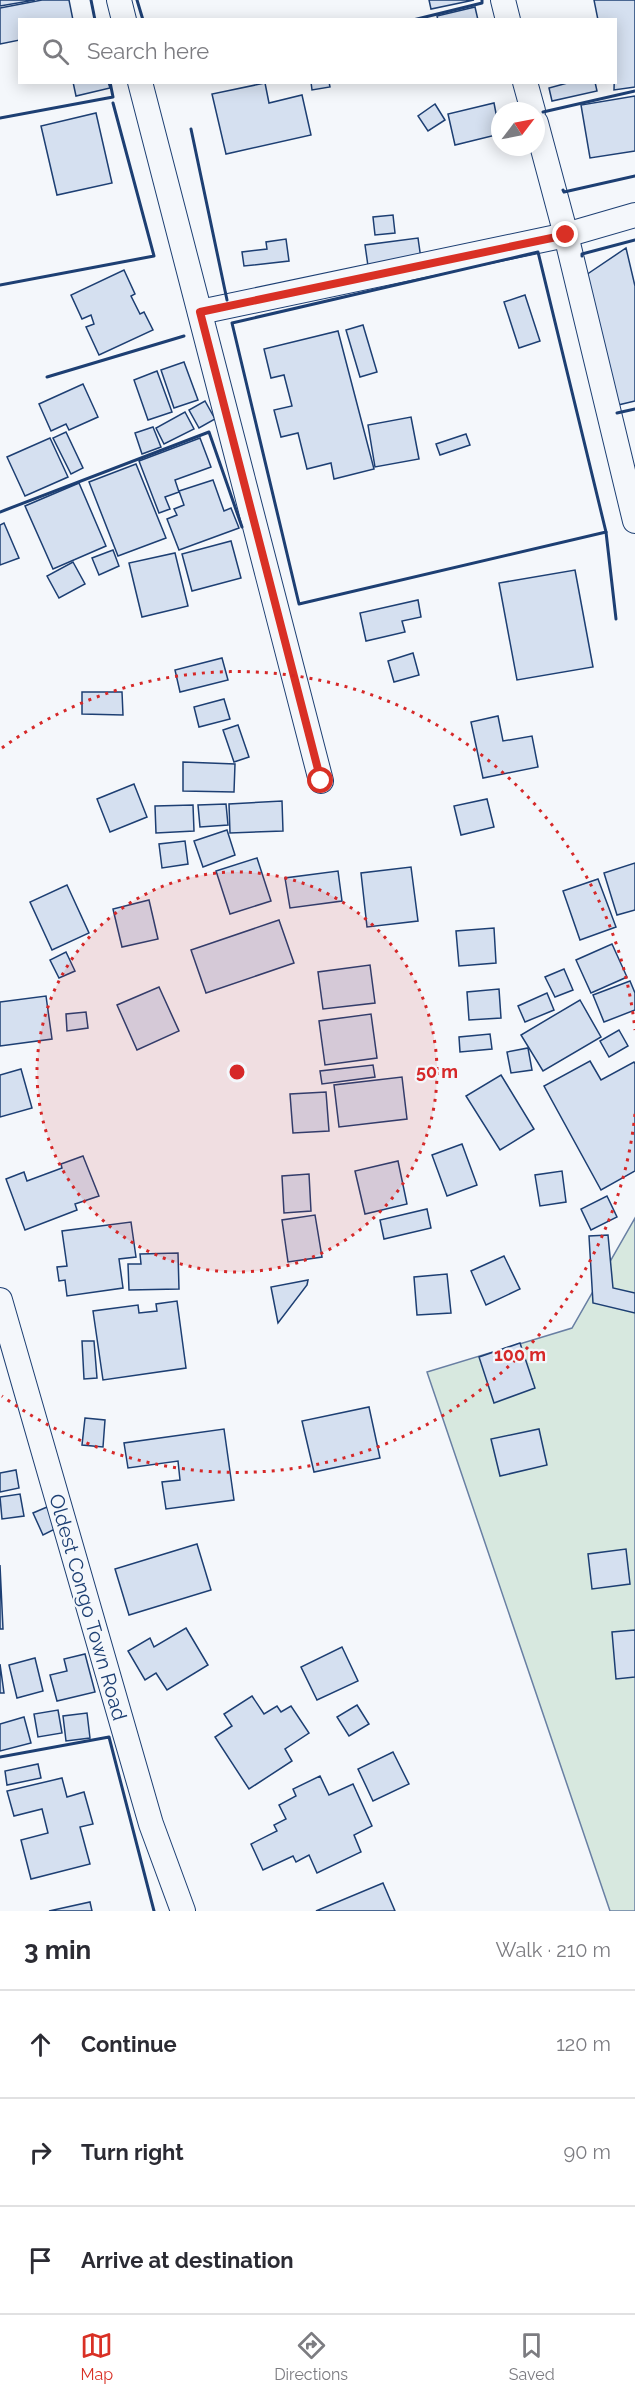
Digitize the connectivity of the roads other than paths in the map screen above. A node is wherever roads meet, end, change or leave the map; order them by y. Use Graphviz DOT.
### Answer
graph roads {
  1 [pos="119,0"];
  2 [pos="503,0"];
  3 [pos="124,18"];
  4 [pos="508,18"];
  5 [pos="141,84"];
  6 [pos="526,84"];
  7 [pos="531,102"];
  8 [pos="545,156"];
  9 [pos="635,215"];
  10 [pos="566,235"];
  11 [pos="200,312"];
  12 [pos="635,521"];
  13 [pos="321,781"];
  14 [pos="0,1300"];
  15 [pos="183,1911"];
  1 -- 3 [label="street"];
  2 -- 4 [label="street"];
  5 -- 11 [label="street"];
  6 -- 7 [label="street"];
  8 -- 10 [label="street"];
  9 -- 10 [label="street"];
  10 -- 11 [label="street"];
  10 -- 12 [label="street"];
  11 -- 13 [label="street"];
  14 -- 15 [label="street, Oldest Congo Town Road"];
}
